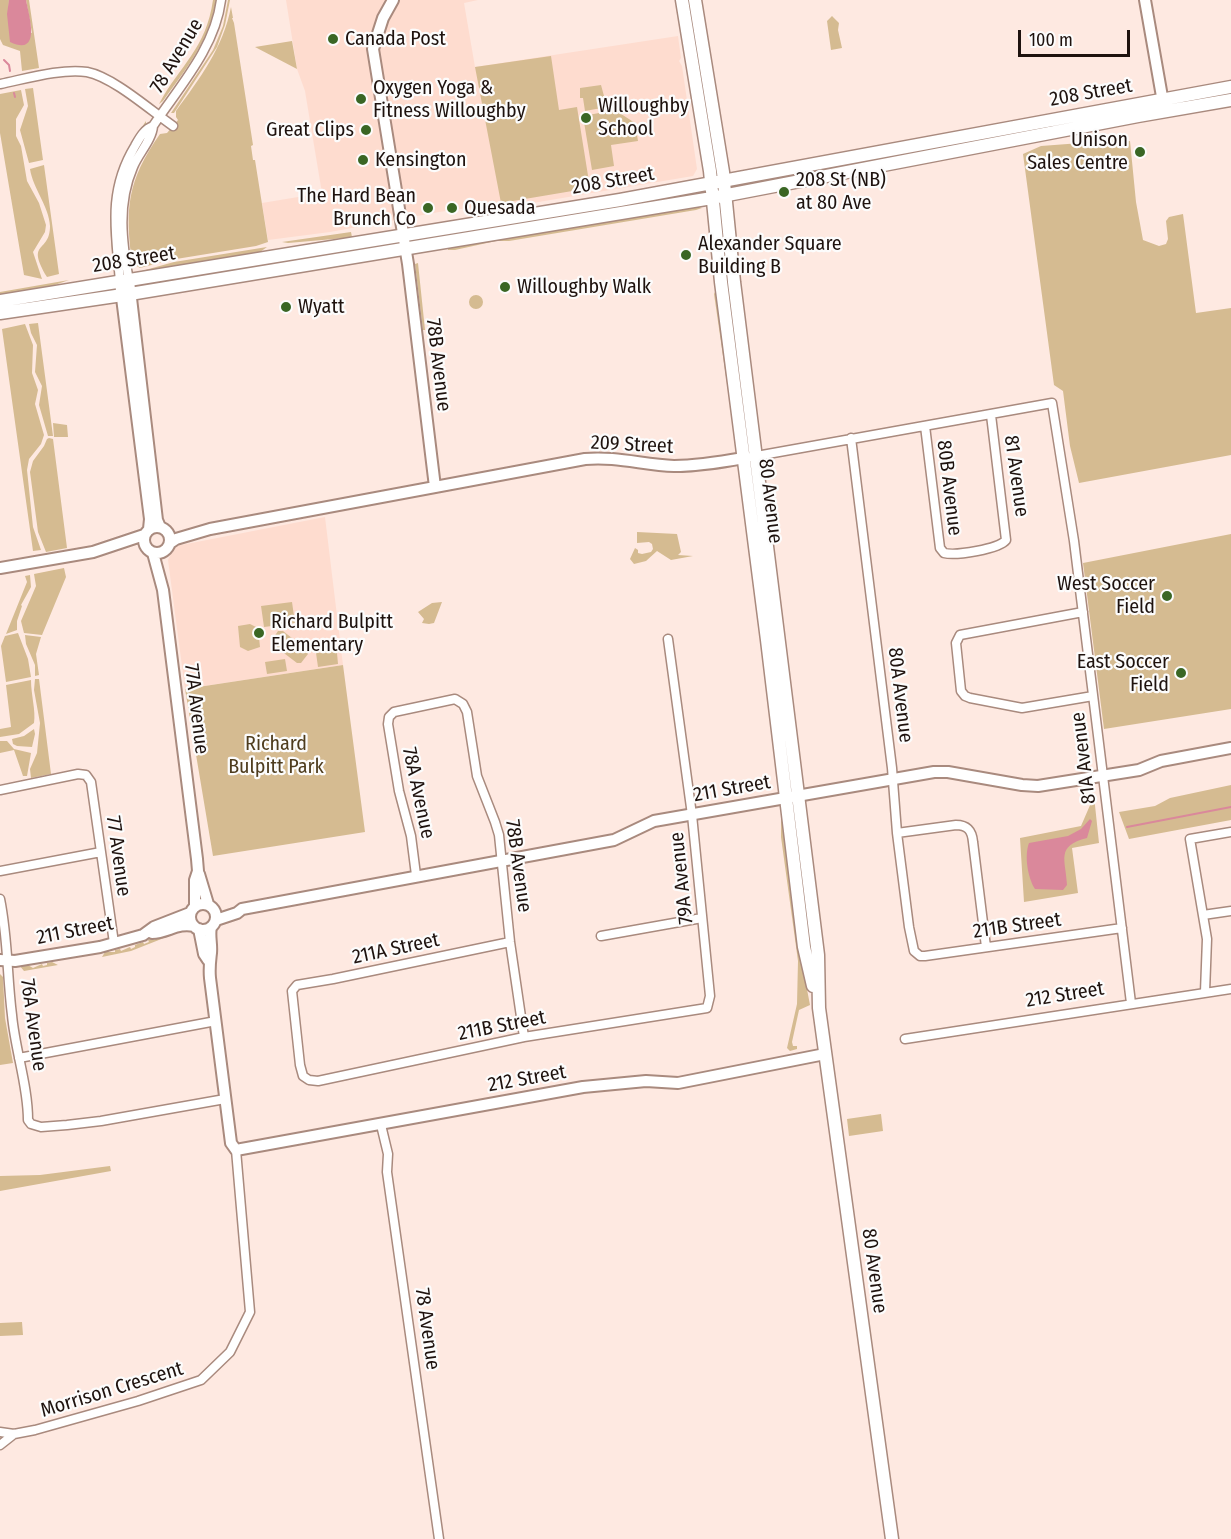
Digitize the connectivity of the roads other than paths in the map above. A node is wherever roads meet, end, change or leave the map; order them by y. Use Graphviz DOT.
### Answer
graph roads {
  1 [pos="221,0"];
  2 [pos="393,0"];
  3 [pos="682,0"];
  4 [pos="695,0"];
  5 [pos="1145,0"];
  6 [pos="0,84"];
  7 [pos="1231,87"];
  8 [pos="1231,100"];
  9 [pos="1163,105"];
  10 [pos="159,116"];
  11 [pos="173,126"];
  12 [pos="724,181"];
  13 [pos="711,184"];
  14 [pos="719,196"];
  15 [pos="403,234"];
  16 [pos="405,248"];
  17 [pos="125,288"];
  18 [pos="0,301"];
  19 [pos="0,313"];
  20 [pos="1052,403"];
  21 [pos="991,415"];
  22 [pos="925,426"];
  23 [pos="851,438"];
  24 [pos="750,457"];
  25 [pos="435,487"];
  26 [pos="164,529"];
  27 [pos="210,529"];
  28 [pos="146,532"];
  29 [pos="105,549"];
  30 [pos="158,549"];
  31 [pos="944,553"];
  32 [pos="0,568"];
  33 [pos="1083,612"];
  34 [pos="668,639"];
  35 [pos="1093,696"];
  36 [pos="389,717"];
  37 [pos="1231,748"];
  38 [pos="1102,775"];
  39 [pos="892,778"];
  40 [pos="0,790"];
  41 [pos="793,797"];
  42 [pos="692,815"];
  43 [pos="1231,832"];
  44 [pos="897,833"];
  45 [pos="100,852"];
  46 [pos="502,860"];
  47 [pos="0,871"];
  48 [pos="198,871"];
  49 [pos="416,875"];
  50 [pos="0,899"];
  51 [pos="193,909"];
  52 [pos="1231,911"];
  53 [pos="212,915"];
  54 [pos="1203,915"];
  55 [pos="702,918"];
  56 [pos="196,927"];
  57 [pos="1122,928"];
  58 [pos="148,933"];
  59 [pos="601,936"];
  60 [pos="510,942"];
  61 [pos="114,943"];
  62 [pos="986,947"];
  63 [pos="917,955"];
  64 [pos="4,960"];
  65 [pos="208,960"];
  66 [pos="1231,988"];
  67 [pos="1205,992"];
  68 [pos="1131,1003"];
  69 [pos="707,1008"];
  70 [pos="216,1022"];
  71 [pos="524,1037"];
  72 [pos="905,1038"];
  73 [pos="825,1054"];
  74 [pos="19,1058"];
  75 [pos="304,1078"];
  76 [pos="225,1099"];
  77 [pos="381,1125"];
  78 [pos="236,1150"];
  79 [pos="0,1432"];
  80 [pos="14,1434"];
  81 [pos="0,1445"];
  82 [pos="439,1539"];
  83 [pos="892,1539"];
  1 -- 10 [label="street, 78 Avenue"];
  2 -- 15 [label="street, 78B Avenue"];
  3 -- 13 [label="main road, 80 Avenue"];
  4 -- 12 [label="main road, 80 Avenue"];
  5 -- 9 [label="street"];
  6 -- 10 [label="street"];
  7 -- 9 [label="main road, 208 Street"];
  8 -- 9 [label="main road, 208 Street"];
  9 -- 12 [label="main road, 208 Street"];
  9 -- 14 [label="main road, 208 Street"];
  10 -- 11 [label="street"];
  10 -- 17 [label="street, 78 Avenue"];
  12 -- 13 [label="main road, 208 Street"];
  12 -- 14 [label="main road, 80 Avenue"];
  13 -- 14 [label="main road, 80 Avenue"];
  13 -- 15 [label="main road, 208 Street"];
  14 -- 16 [label="main road, 208 Street"];
  14 -- 24 [label="main road, 80 Avenue"];
  15 -- 16 [label="street, 78B Avenue"];
  15 -- 17 [label="main road, 208 Street"];
  16 -- 17 [label="main road, 208 Street"];
  16 -- 25 [label="street, 78B Avenue"];
  17 -- 18 [label="main road, 208 Street"];
  17 -- 19 [label="main road, 208 Street"];
  17 -- 26 [label="street"];
  17 -- 28 [label="street"];
  20 -- 21 [label="street, 209 Street"];
  20 -- 33 [label="street, 81A Avenue"];
  21 -- 22 [label="street, 209 Street"];
  21 -- 31 [label="street, 81 Avenue"];
  22 -- 23 [label="street, 209 Street"];
  22 -- 31 [label="street, 80B Avenue"];
  23 -- 24 [label="street, 209 Street"];
  23 -- 39 [label="street, 80A Avenue"];
  24 -- 25 [label="street, 209 Street"];
  24 -- 41 [label="main road, 80 Avenue"];
  25 -- 27 [label="street, 209 Street"];
  26 -- 27 [label="street, 209 Street"];
  26 -- 28 [label="street, 209 Street"];
  26 -- 30 [label="street"];
  27 -- 30 [label="street, 209 Street"];
  28 -- 29 [label="street, 209 Street"];
  28 -- 30 [label="street"];
  29 -- 30 [label="street, 209 Street"];
  29 -- 32 [label="street, 209 Street"];
  30 -- 48 [label="street, 77A Avenue"];
  33 -- 35 [label="street, 81A Avenue"];
  33 -- 35 [label="street"];
  34 -- 42 [label="street, 79A Avenue"];
  35 -- 38 [label="street, 81A Avenue"];
  36 -- 46 [label="street, 78B Avenue"];
  36 -- 49 [label="street, 78A Avenue"];
  37 -- 38 [label="street, 211 Street"];
  38 -- 39 [label="street, 211 Street"];
  38 -- 57 [label="street, 81A Avenue"];
  39 -- 41 [label="street, 211 Street"];
  39 -- 44 [label="street, 80A Avenue"];
  40 -- 45 [label="street, 77 Avenue"];
  41 -- 42 [label="street, 211 Street"];
  41 -- 73 [label="main road, 80 Avenue"];
  42 -- 46 [label="street, 211 Street"];
  42 -- 55 [label="street, 79A Avenue"];
  43 -- 54 [label="street"];
  44 -- 62 [label="street"];
  44 -- 63 [label="street, 80A Avenue"];
  45 -- 47 [label="street"];
  45 -- 61 [label="street, 77 Avenue"];
  46 -- 49 [label="street, 211 Street"];
  46 -- 60 [label="street, 78B Avenue"];
  48 -- 51 [label="street, 77A Avenue"];
  48 -- 53 [label="street, 77A Avenue"];
  49 -- 53 [label="street, 211 Street"];
  50 -- 64 [label="street, 76A Avenue"];
  51 -- 53 [label="street"];
  51 -- 56 [label="street"];
  51 -- 58 [label="street, 211 Street"];
  52 -- 54 [label="street"];
  53 -- 56 [label="street"];
  53 -- 65 [label="street, 77A Avenue"];
  54 -- 67 [label="street"];
  55 -- 59 [label="street"];
  55 -- 69 [label="street, 79A Avenue"];
  56 -- 58 [label="street, 211 Street"];
  56 -- 65 [label="street, 77A Avenue"];
  57 -- 62 [label="street, 211B Street"];
  57 -- 68 [label="street, 81A Avenue"];
  58 -- 61 [label="street, 211 Street"];
  60 -- 71 [label="street, 78B Avenue"];
  60 -- 75 [label="street, 211A Street"];
  61 -- 64 [label="street, 211 Street"];
  62 -- 63 [label="street, 211B Street"];
  64 -- 74 [label="street, 76A Avenue"];
  65 -- 70 [label="street, 77A Avenue"];
  66 -- 67 [label="street, 212 Street"];
  67 -- 68 [label="street, 212 Street"];
  68 -- 72 [label="street, 212 Street"];
  69 -- 71 [label="street, 211B Street"];
  70 -- 74 [label="street"];
  70 -- 76 [label="street, 77A Avenue"];
  71 -- 75 [label="street, 211B Street"];
  73 -- 77 [label="street, 212 Street"];
  73 -- 83 [label="main road, 80 Avenue"];
  74 -- 76 [label="street, 76A Avenue"];
  76 -- 78 [label="street, 77A Avenue"];
  77 -- 78 [label="street, 212 Street"];
  77 -- 82 [label="street, 78 Avenue"];
  78 -- 80 [label="street, Morrison Crescent"];
  79 -- 80 [label="street, Morrison Crescent"];
  80 -- 81 [label="street"];
}
